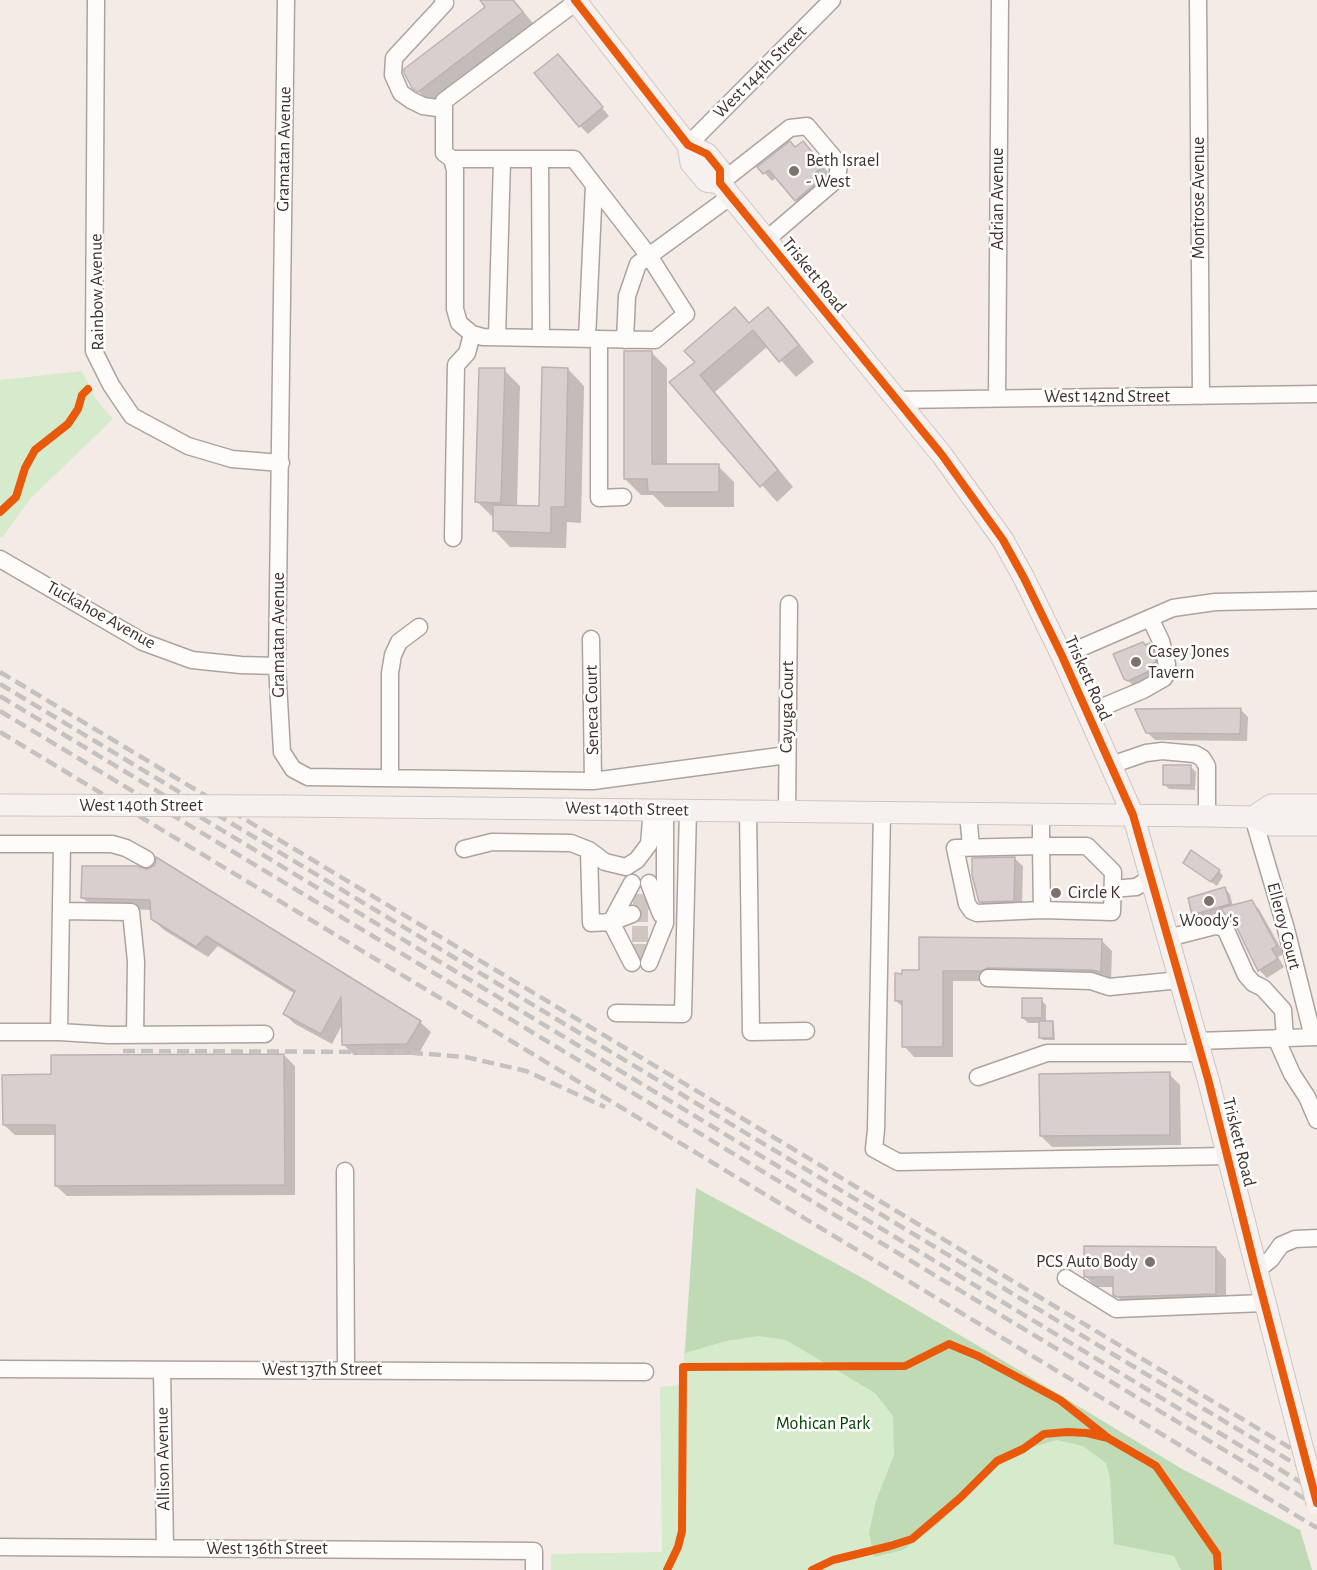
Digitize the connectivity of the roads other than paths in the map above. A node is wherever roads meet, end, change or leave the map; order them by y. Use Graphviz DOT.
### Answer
graph roads {
  1 [pos="96,0"];
  2 [pos="286,0"];
  3 [pos="443,0"];
  4 [pos="832,0"];
  5 [pos="1000,0"];
  6 [pos="1198,0"];
  7 [pos="575,1"];
  8 [pos="444,110"];
  9 [pos="688,145"];
  10 [pos="452,159"];
  11 [pos="540,159"];
  12 [pos="502,160"];
  13 [pos="594,185"];
  14 [pos="725,190"];
  15 [pos="766,240"];
  16 [pos="649,256"];
  17 [pos="472,334"];
  18 [pos="497,337"];
  19 [pos="541,338"];
  20 [pos="593,339"];
  21 [pos="625,340"];
  22 [pos="1317,394"];
  23 [pos="1201,396"];
  24 [pos="997,398"];
  25 [pos="898,400"];
  26 [pos="281,463"];
  27 [pos="622,498"];
  28 [pos="453,538"];
  29 [pos="0,559"];
  30 [pos="1317,600"];
  31 [pos="789,604"];
  32 [pos="1150,618"];
  33 [pos="419,627"];
  34 [pos="591,639"];
  35 [pos="1062,656"];
  36 [pos="277,666"];
  37 [pos="1088,713"];
  38 [pos="787,755"];
  39 [pos="1111,765"];
  40 [pos="390,778"];
  41 [pos="592,781"];
  42 [pos="0,805"];
  43 [pos="1317,805"];
  44 [pos="659,809"];
  45 [pos="688,810"];
  46 [pos="748,810"];
  47 [pos="787,811"];
  48 [pos="882,812"];
  49 [pos="968,813"];
  50 [pos="1041,814"];
  51 [pos="1133,815"];
  52 [pos="1207,816"];
  53 [pos="1253,817"];
  54 [pos="1317,825"];
  55 [pos="0,844"];
  56 [pos="62,844"];
  57 [pos="1041,846"];
  58 [pos="971,848"];
  59 [pos="464,849"];
  60 [pos="589,850"];
  61 [pos="146,859"];
  62 [pos="1151,878"];
  63 [pos="1112,889"];
  64 [pos="640,898"];
  65 [pos="1042,910"];
  66 [pos="61,911"];
  67 [pos="611,922"];
  68 [pos="665,923"];
  69 [pos="1168,938"];
  70 [pos="640,948"];
  71 [pos="988,978"];
  72 [pos="1180,980"];
  73 [pos="616,1013"];
  74 [pos="806,1031"];
  75 [pos="0,1032"];
  76 [pos="59,1032"];
  77 [pos="265,1034"];
  78 [pos="135,1035"];
  79 [pos="1315,1037"];
  80 [pos="1281,1038"];
  81 [pos="1199,1047"];
  82 [pos="978,1077"];
  83 [pos="1317,1120"];
  84 [pos="1227,1156"];
  85 [pos="345,1171"];
  86 [pos="1317,1238"];
  87 [pos="1256,1271"];
  88 [pos="1066,1278"];
  89 [pos="1264,1303"];
  90 [pos="0,1369"];
  91 [pos="162,1370"];
  92 [pos="346,1370"];
  93 [pos="645,1372"];
  94 [pos="1317,1503"];
  95 [pos="0,1547"];
  96 [pos="165,1548"];
  97 [pos="534,1570"];
  1 -- 26 [label="street, Rainbow Avenue"];
  2 -- 26 [label="street, Gramatan Avenue"];
  3 -- 8 [label="street"];
  4 -- 9 [label="street, West 144th Street"];
  5 -- 24 [label="street, Adrian Avenue"];
  6 -- 23 [label="street, Montrose Avenue"];
  7 -- 8 [label="street"];
  7 -- 9 [label="main road, Triskett Road"];
  8 -- 10 [label="street"];
  9 -- 14 [label="main road, Triskett Road"];
  10 -- 12 [label="street"];
  10 -- 17 [label="street"];
  11 -- 12 [label="street"];
  11 -- 13 [label="street"];
  11 -- 19 [label="street"];
  12 -- 18 [label="street"];
  13 -- 16 [label="street"];
  13 -- 20 [label="street"];
  14 -- 15 [label="main road, Triskett Road"];
  14 -- 15 [label="street"];
  14 -- 16 [label="street"];
  15 -- 25 [label="main road, Triskett Road"];
  16 -- 21 [label="street"];
  16 -- 21 [label="street"];
  17 -- 18 [label="street"];
  17 -- 28 [label="street"];
  18 -- 19 [label="street"];
  19 -- 20 [label="street"];
  20 -- 21 [label="street"];
  20 -- 27 [label="street"];
  22 -- 23 [label="street, West 142nd Street"];
  23 -- 24 [label="street, West 142nd Street"];
  24 -- 25 [label="street, West 142nd Street"];
  25 -- 35 [label="main road, Triskett Road"];
  26 -- 36 [label="street, Gramatan Avenue"];
  29 -- 36 [label="street, Tuckahoe Avenue"];
  30 -- 32 [label="street"];
  31 -- 38 [label="street, Cayuga Court"];
  32 -- 35 [label="street"];
  32 -- 37 [label="street"];
  33 -- 40 [label="street"];
  34 -- 41 [label="street, Seneca Court"];
  35 -- 37 [label="main road, Triskett Road"];
  36 -- 40 [label="street, Gramatan Avenue"];
  37 -- 39 [label="main road, Triskett Road"];
  38 -- 41 [label="street, Gramatan Avenue"];
  38 -- 47 [label="street, Cayuga Court"];
  39 -- 51 [label="main road, Triskett Road"];
  39 -- 52 [label="street"];
  40 -- 41 [label="street, Gramatan Avenue"];
  42 -- 44 [label="main road, West 140th Street, bridge"];
  43 -- 53 [label="main road, West 140th Street"];
  44 -- 45 [label="main road, West 140th Street"];
  44 -- 60 [label="street"];
  44 -- 68 [label="street"];
  45 -- 46 [label="main road, West 140th Street"];
  45 -- 73 [label="street"];
  46 -- 47 [label="main road, West 140th Street"];
  46 -- 74 [label="street"];
  47 -- 48 [label="main road, West 140th Street"];
  48 -- 49 [label="main road, West 140th Street"];
  48 -- 84 [label="street"];
  49 -- 50 [label="main road, West 140th Street"];
  49 -- 58 [label="street"];
  50 -- 51 [label="main road, West 140th Street"];
  50 -- 57 [label="street"];
  51 -- 52 [label="main road, West 140th Street"];
  51 -- 62 [label="main road, Triskett Road"];
  52 -- 53 [label="main road, West 140th Street"];
  53 -- 54 [label="main road, West 140th Street"];
  53 -- 79 [label="street, Elleroy Court"];
  55 -- 56 [label="street"];
  56 -- 61 [label="street"];
  56 -- 66 [label="street"];
  57 -- 58 [label="street"];
  57 -- 63 [label="street"];
  57 -- 65 [label="street"];
  58 -- 65 [label="street"];
  59 -- 60 [label="street"];
  60 -- 67 [label="street"];
  62 -- 63 [label="street"];
  62 -- 69 [label="main road, Triskett Road"];
  63 -- 65 [label="street"];
  64 -- 67 [label="street"];
  64 -- 67 [label="street"];
  64 -- 68 [label="street"];
  64 -- 68 [label="street"];
  66 -- 76 [label="street"];
  66 -- 78 [label="street"];
  67 -- 70 [label="street"];
  67 -- 70 [label="street"];
  68 -- 70 [label="street"];
  68 -- 70 [label="street"];
  69 -- 72 [label="main road, Triskett Road"];
  69 -- 80 [label="street"];
  71 -- 72 [label="street"];
  72 -- 81 [label="main road, Triskett Road"];
  75 -- 76 [label="street"];
  76 -- 78 [label="street"];
  77 -- 78 [label="street"];
  79 -- 80 [label="street"];
  80 -- 81 [label="street"];
  80 -- 83 [label="street"];
  81 -- 82 [label="street"];
  81 -- 84 [label="main road, Triskett Road"];
  84 -- 87 [label="main road, Triskett Road"];
  85 -- 92 [label="street"];
  86 -- 87 [label="street"];
  87 -- 89 [label="main road, Triskett Road"];
  88 -- 89 [label="street"];
  89 -- 94 [label="main road, Triskett Road, bridge"];
  90 -- 91 [label="street, West 137th Street"];
  91 -- 92 [label="street, West 137th Street"];
  91 -- 96 [label="street, Allison Avenue"];
  92 -- 93 [label="street, West 137th Street"];
  95 -- 96 [label="street, West 136th Street"];
  96 -- 97 [label="street, West 136th Street"];
}
